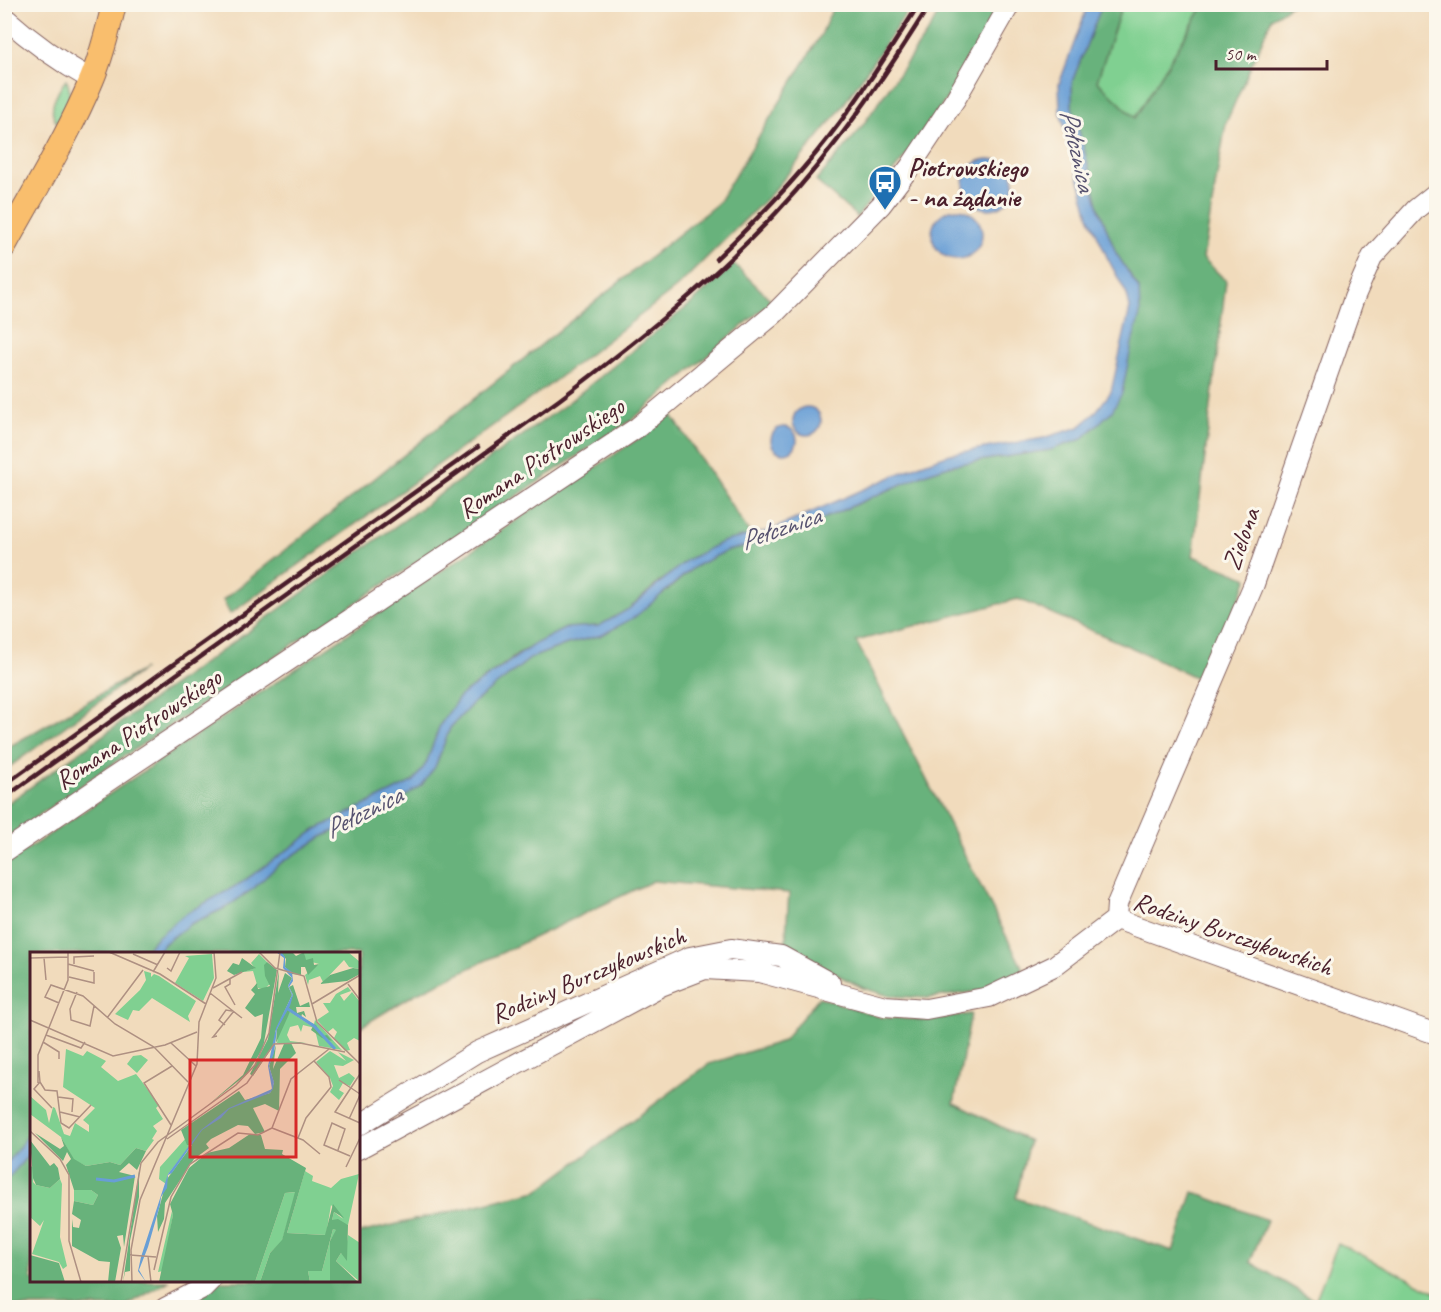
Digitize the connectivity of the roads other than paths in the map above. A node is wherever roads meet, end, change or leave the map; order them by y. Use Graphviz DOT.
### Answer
graph roads {
  1 [pos="114,4"];
  2 [pos="1010,4"];
  3 [pos="4,17"];
  4 [pos="92,80"];
  5 [pos="1437,194"];
  6 [pos="4,246"];
  7 [pos="4,852"];
  8 [pos="1116,919"];
  9 [pos="850,995"];
  10 [pos="1437,1034"];
  11 [pos="360,1125"];
  12 [pos="360,1148"];
  13 [pos="210,1282"];
  14 [pos="165,1308"];
  1 -- 4 [label="main road"];
  2 -- 7 [label="street, Romana Piotrowskiego"];
  3 -- 4 [label="street"];
  4 -- 6 [label="main road"];
  5 -- 8 [label="street, Zielona"];
  8 -- 9 [label="street, Rodziny Burczykowskich"];
  8 -- 10 [label="street, Rodziny Burczykowskich"];
  9 -- 11 [label="street, Rodziny Burczykowskich"];
  9 -- 12 [label="street, Rodziny Burczykowskich"];
  13 -- 14 [label="street"];
}
